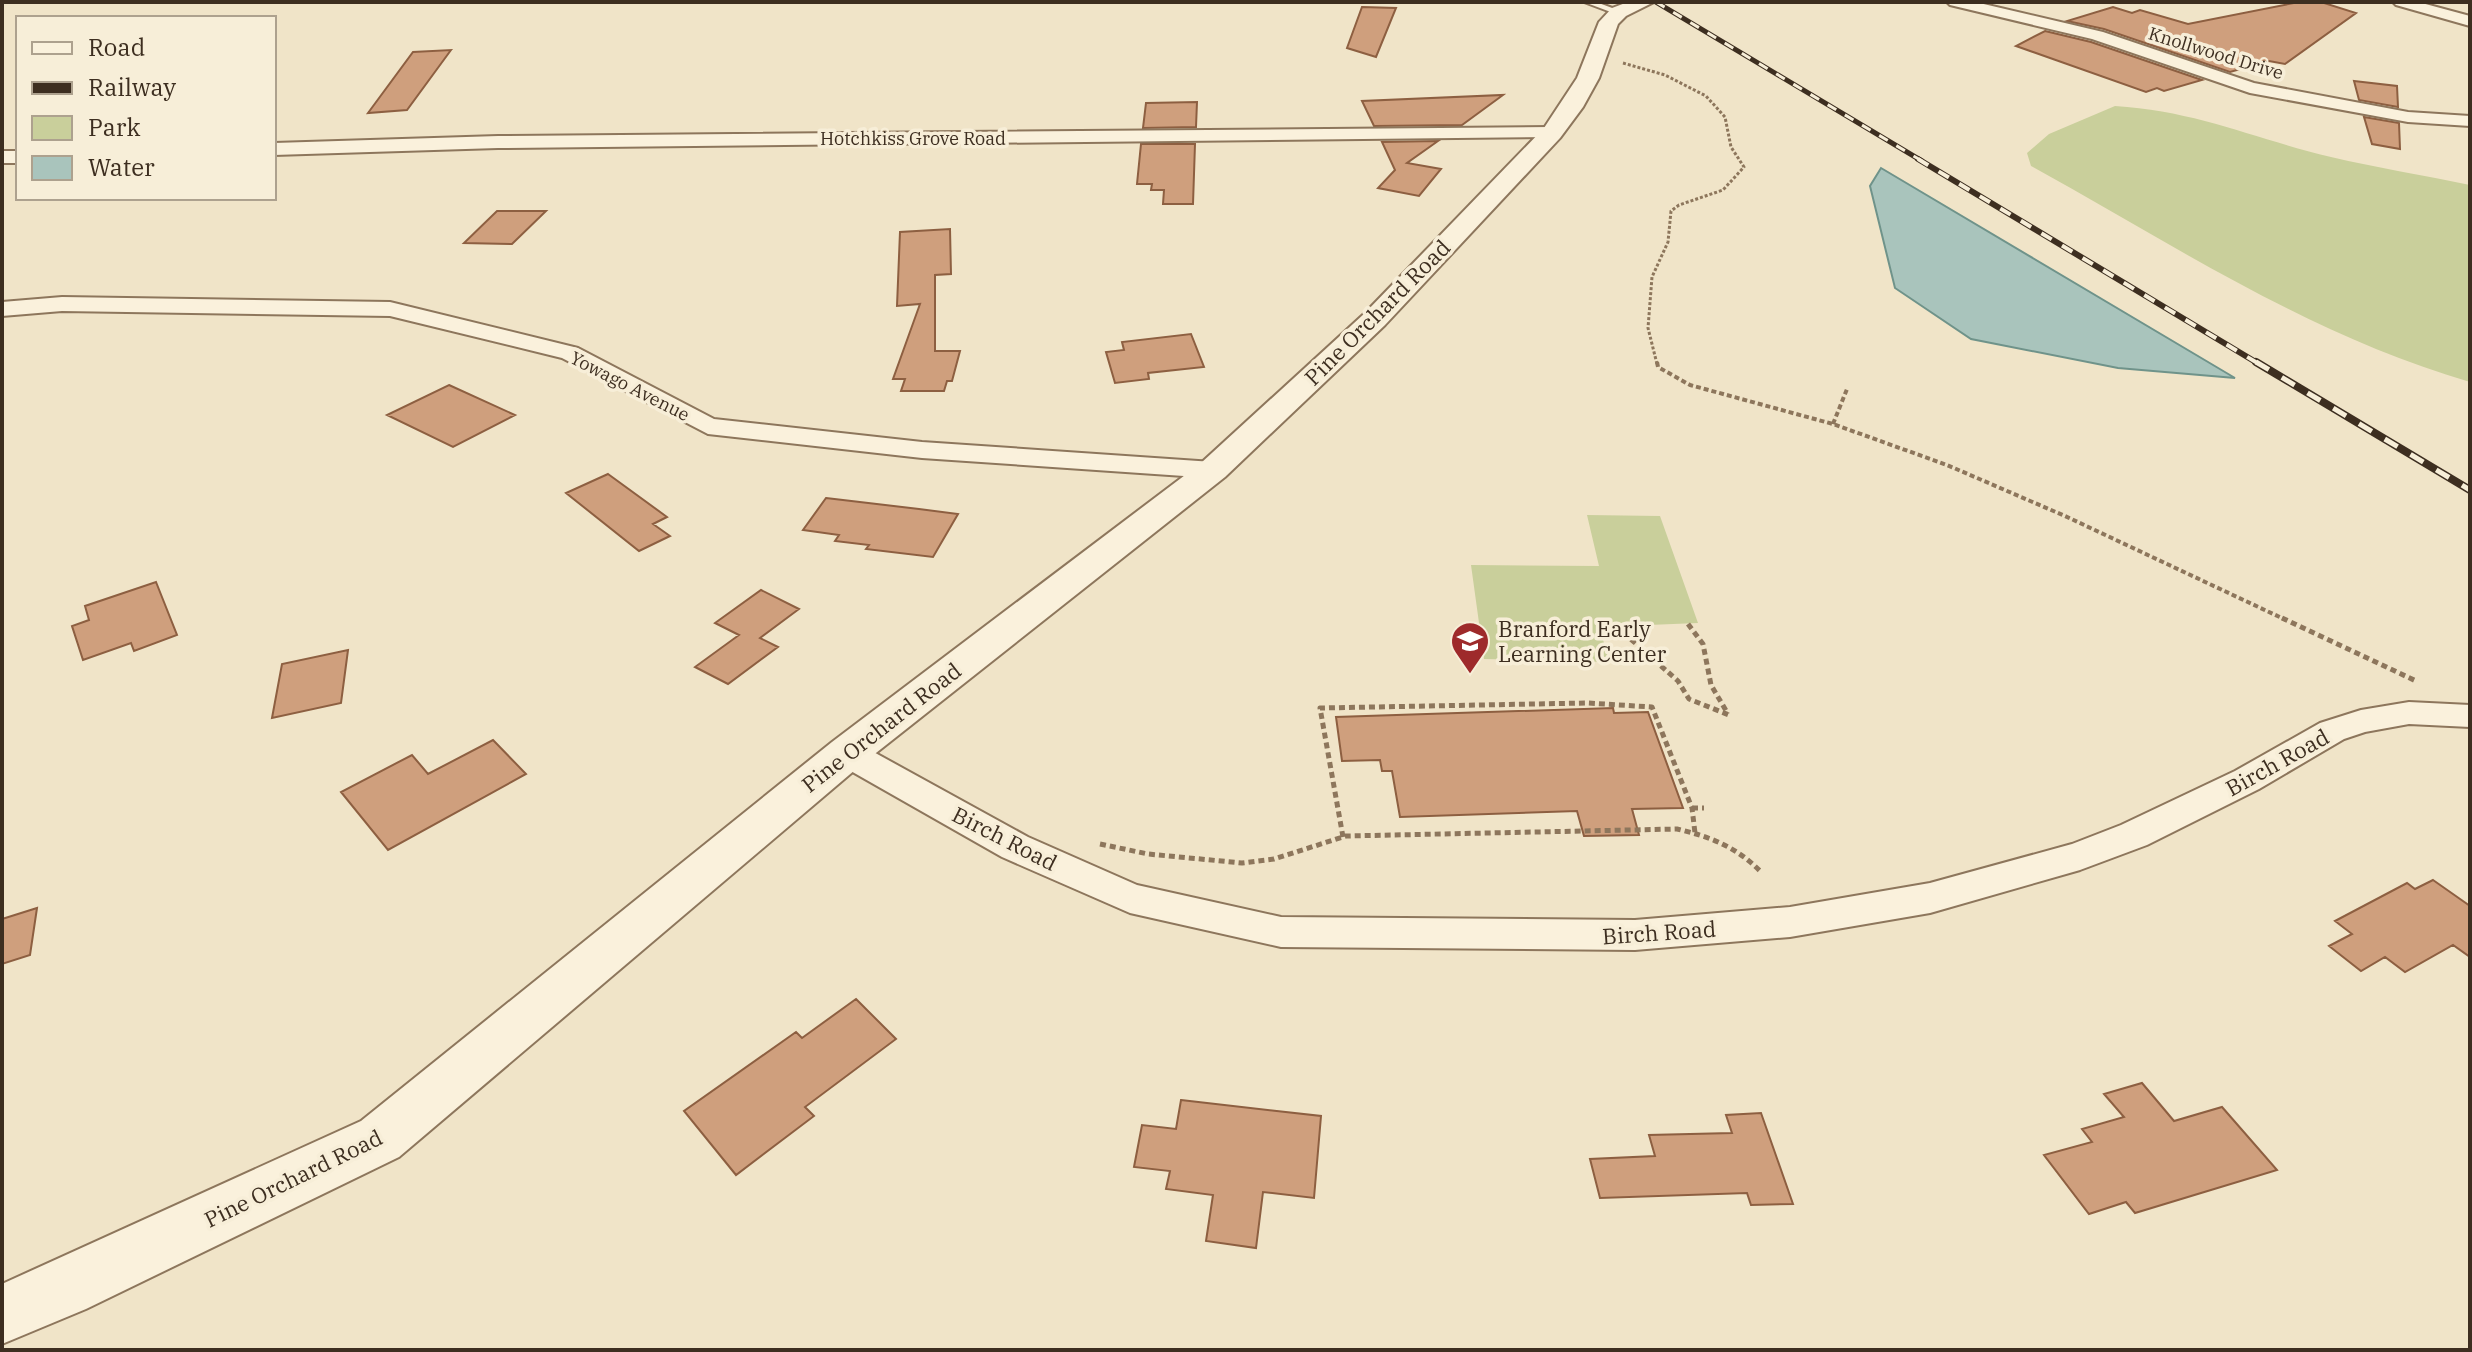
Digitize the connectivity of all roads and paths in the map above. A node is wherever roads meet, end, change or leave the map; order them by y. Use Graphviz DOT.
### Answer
graph roads {
  1 [pos="1955,2"];
  2 [pos="2401,2"];
  3 [pos="1621,6"];
  4 [pos="2470,21"];
  5 [pos="1596,60"];
  6 [pos="2470,121"];
  7 [pos="1552,133"];
  8 [pos="276,149"];
  9 [pos="2,309"];
  10 [pos="1847,389"];
  11 [pos="1833,424"];
  12 [pos="1213,470"];
  13 [pos="1688,624"];
  14 [pos="1616,626"];
  15 [pos="2423,683"];
  16 [pos="2470,716"];
  17 [pos="847,753"];
  18 [pos="1692,808"];
  19 [pos="1704,808"];
  20 [pos="1695,833"];
  21 [pos="1343,837"];
  22 [pos="1090,841"];
  23 [pos="1762,873"];
  24 [pos="2,1314"];
  1 -- 6 [label="street, Knollwood Drive"];
  2 -- 4 [label="street"];
  3 -- 5 [label="street, Pine Orchard Road"];
  5 -- 7 [label="street, Pine Orchard Road"];
  5 -- 11 [label="path"];
  7 -- 8 [label="street, Hotchkiss Grove Road"];
  7 -- 12 [label="street, Pine Orchard Road"];
  9 -- 12 [label="street, Yowago Avenue"];
  10 -- 11 [label="path"];
  11 -- 15 [label="path"];
  12 -- 17 [label="street, Pine Orchard Road"];
  13 -- 14 [label="path"];
  16 -- 17 [label="street, Birch Road"];
  17 -- 24 [label="street, Pine Orchard Road"];
  18 -- 19 [label="path"];
  18 -- 20 [label="path"];
  18 -- 21 [label="path"];
  20 -- 21 [label="path"];
  20 -- 23 [label="path"];
  21 -- 22 [label="path"];
}
